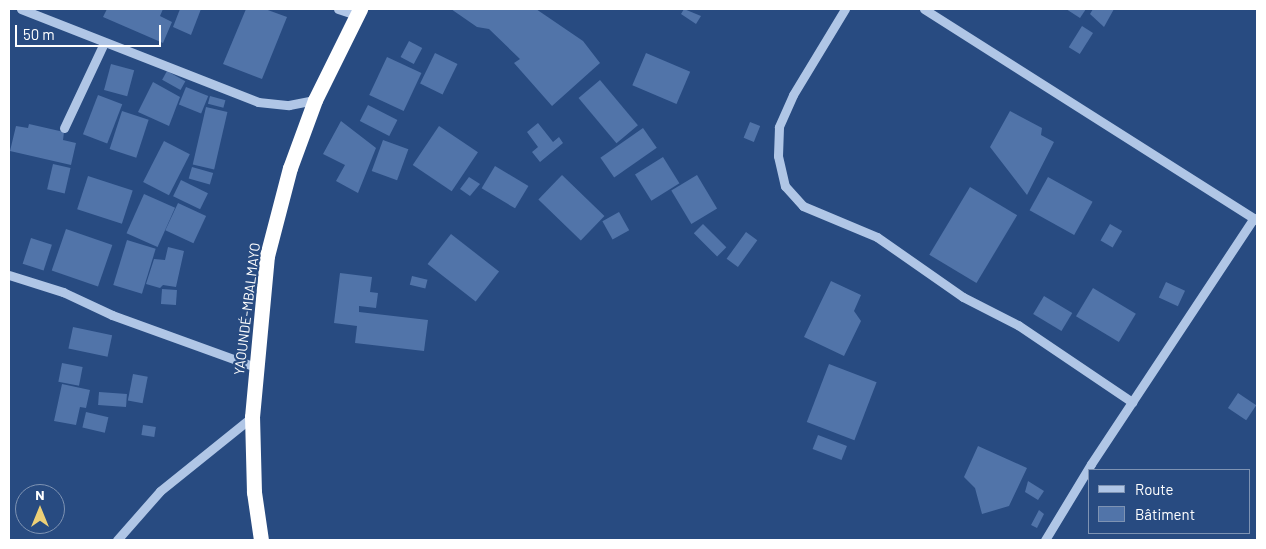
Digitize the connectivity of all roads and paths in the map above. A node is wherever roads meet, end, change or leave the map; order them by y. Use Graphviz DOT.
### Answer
graph roads {
  1 [pos="21,9"];
  2 [pos="338,9"];
  3 [pos="845,9"];
  4 [pos="924,9"];
  5 [pos="358,12"];
  6 [pos="104,43"];
  7 [pos="315,100"];
  8 [pos="64,128"];
  9 [pos="1256,219"];
  10 [pos="9,275"];
  11 [pos="256,367"];
  12 [pos="1132,402"];
  13 [pos="252,417"];
  14 [pos="1090,469"];
  15 [pos="1088,472"];
  16 [pos="117,540"];
  17 [pos="261,540"];
  18 [pos="1045,540"];
  1 -- 6 [label="street"];
  2 -- 5 [label="street"];
  3 -- 12 [label="street"];
  4 -- 9 [label="street"];
  5 -- 7 [label="highway, YAOUNDÉ-MBALMAYO"];
  6 -- 7 [label="street"];
  6 -- 8 [label="street"];
  7 -- 11 [label="highway, YAOUNDÉ-MBALMAYO"];
  9 -- 12 [label="street"];
  10 -- 11 [label="street"];
  11 -- 13 [label="highway, YAOUNDÉ-MBALMAYO"];
  12 -- 14 [label="street"];
  13 -- 16 [label="street"];
  13 -- 17 [label="highway, YAOUNDÉ-MBALMAYO"];
  15 -- 18 [label="street"];
}
